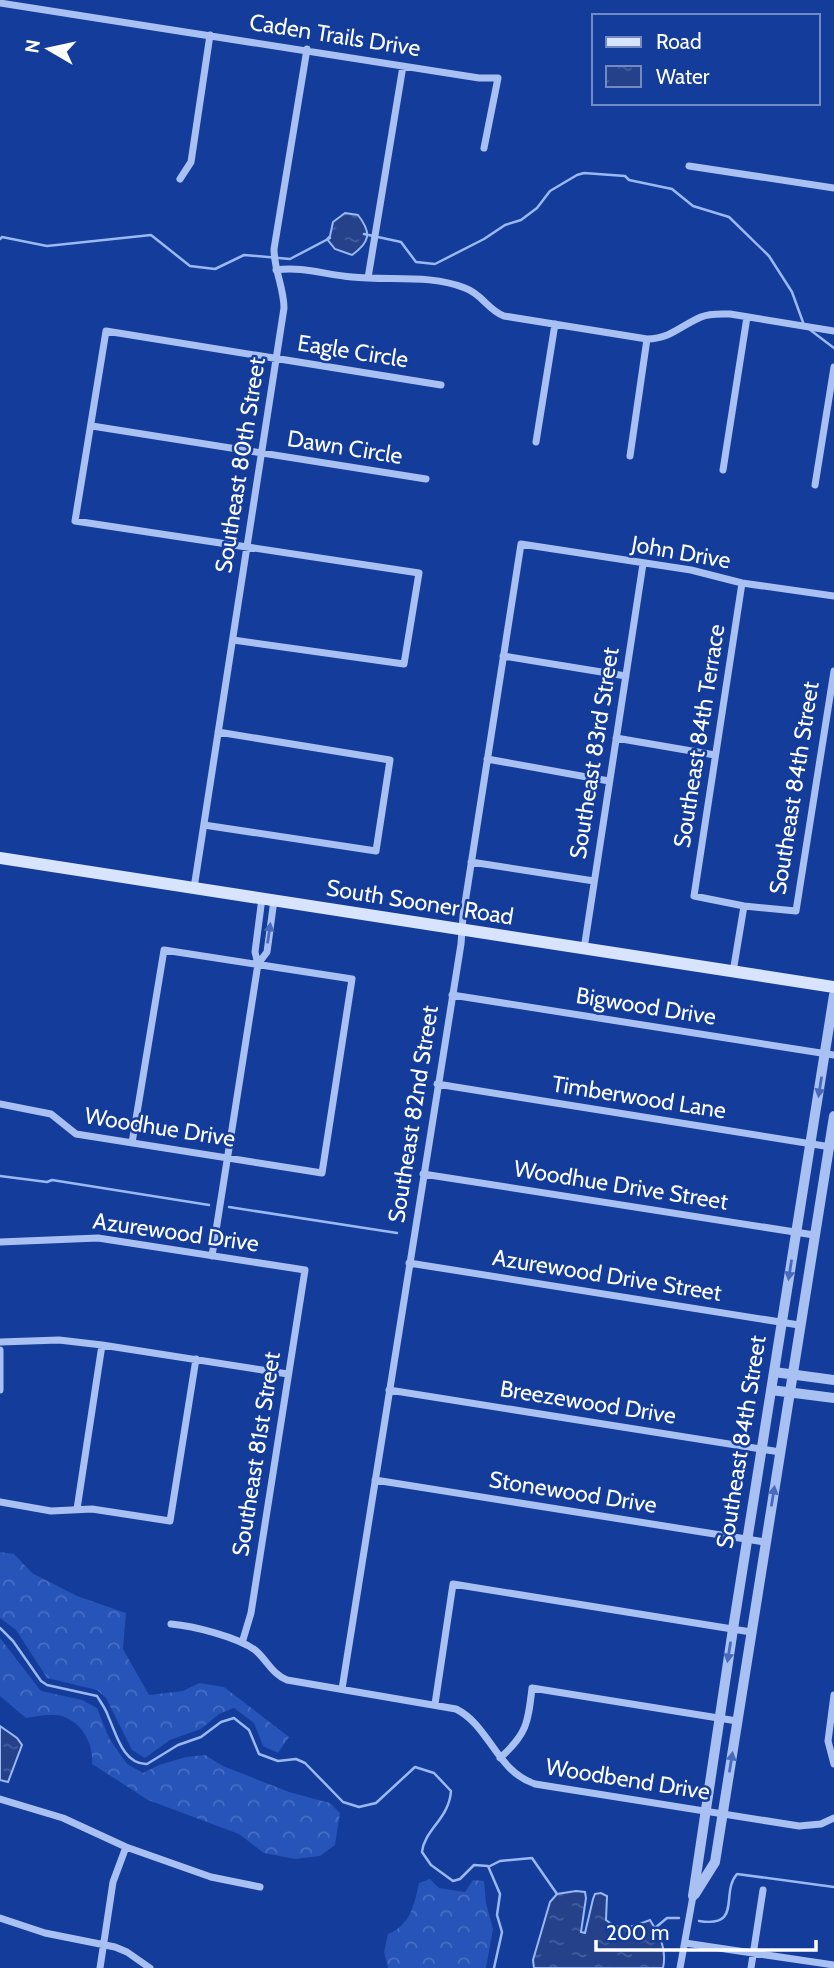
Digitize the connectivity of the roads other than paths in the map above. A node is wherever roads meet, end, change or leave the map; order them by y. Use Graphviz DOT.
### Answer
graph roads {
  1 [pos="0,3"];
  2 [pos="210,35"];
  3 [pos="307,49"];
  4 [pos="402,66"];
  5 [pos="484,148"];
  6 [pos="689,166"];
  7 [pos="180,179"];
  8 [pos="834,188"];
  9 [pos="275,266"];
  10 [pos="368,278"];
  11 [pos="747,317"];
  12 [pos="555,324"];
  13 [pos="834,331"];
  14 [pos="647,339"];
  15 [pos="276,358"];
  16 [pos="834,367"];
  17 [pos="441,385"];
  18 [pos="92,426"];
  19 [pos="536,442"];
  20 [pos="262,454"];
  21 [pos="630,456"];
  22 [pos="723,470"];
  23 [pos="426,479"];
  24 [pos="815,485"];
  25 [pos="520,544"];
  26 [pos="248,547"];
  27 [pos="643,564"];
  28 [pos="743,583"];
  29 [pos="834,596"];
  30 [pos="233,639"];
  31 [pos="503,656"];
  32 [pos="834,671"];
  33 [pos="626,676"];
  34 [pos="218,732"];
  35 [pos="617,738"];
  36 [pos="715,755"];
  37 [pos="487,759"];
  38 [pos="609,781"];
  39 [pos="204,825"];
  40 [pos="0,858"];
  41 [pos="471,862"];
  42 [pos="594,881"];
  43 [pos="194,888"];
  44 [pos="268,899"];
  45 [pos="744,906"];
  46 [pos="462,930"];
  47 [pos="584,948"];
  48 [pos="258,964"];
  49 [pos="733,972"];
  50 [pos="834,987"];
  51 [pos="452,995"];
  52 [pos="834,995"];
  53 [pos="830,1054"];
  54 [pos="437,1084"];
  55 [pos="0,1104"];
  56 [pos="834,1116"];
  57 [pos="132,1143"];
  58 [pos="811,1144"];
  59 [pos="832,1147"];
  60 [pos="227,1157"];
  61 [pos="423,1174"];
  62 [pos="796,1233"];
  63 [pos="814,1235"];
  64 [pos="0,1242"];
  65 [pos="212,1255"];
  66 [pos="409,1263"];
  67 [pos="305,1270"];
  68 [pos="782,1323"];
  69 [pos="799,1325"];
  70 [pos="0,1342"];
  71 [pos="102,1345"];
  72 [pos="0,1350"];
  73 [pos="195,1359"];
  74 [pos="774,1372"];
  75 [pos="288,1374"];
  76 [pos="792,1374"];
  77 [pos="834,1380"];
  78 [pos="0,1390"];
  79 [pos="390,1390"];
  80 [pos="771,1390"];
  81 [pos="789,1392"];
  82 [pos="834,1398"];
  83 [pos="761,1450"];
  84 [pos="780,1452"];
  85 [pos="375,1480"];
  86 [pos="0,1502"];
  87 [pos="77,1509"];
  88 [pos="747,1539"];
  89 [pos="765,1542"];
  90 [pos="171,1624"];
  91 [pos="733,1629"];
  92 [pos="751,1632"];
  93 [pos="242,1643"];
  94 [pos="342,1689"];
  95 [pos="834,1695"];
  96 [pos="435,1704"];
  97 [pos="719,1718"];
  98 [pos="737,1721"];
  99 [pos="500,1758"];
  100 [pos="834,1764"];
  101 [pos="0,1799"];
  102 [pos="705,1811"];
  103 [pos="723,1813"];
  104 [pos="834,1818"];
  105 [pos="125,1847"];
  106 [pos="260,1887"];
  107 [pos="763,1890"];
  108 [pos="693,1896"];
  109 [pos="0,1918"];
  110 [pos="685,1943"];
  111 [pos="104,1944"];
  112 [pos="753,1952"];
  113 [pos="834,1965"];
  114 [pos="100,1968"];
  115 [pos="150,1968"];
  116 [pos="680,1968"];
  117 [pos="751,1968"];
  1 -- 2 [label="street, Caden Trails Drive"];
  2 -- 3 [label="street, Caden Trails Drive"];
  2 -- 7 [label="street"];
  3 -- 4 [label="street, Caden Trails Drive"];
  3 -- 9 [label="street, Southeast 80th Street"];
  4 -- 5 [label="street, Caden Trails Drive"];
  4 -- 10 [label="street"];
  6 -- 8 [label="street"];
  9 -- 10 [label="street"];
  9 -- 15 [label="street, Southeast 80th Street"];
  10 -- 12 [label="street"];
  11 -- 13 [label="street"];
  11 -- 14 [label="street"];
  11 -- 22 [label="street"];
  12 -- 14 [label="street"];
  12 -- 19 [label="street"];
  14 -- 21 [label="street"];
  15 -- 17 [label="street, Eagle Circle"];
  15 -- 18 [label="street, Eagle Circle"];
  15 -- 20 [label="street, Southeast 80th Street"];
  16 -- 24 [label="street"];
  18 -- 20 [label="street, Dawn Circle"];
  18 -- 26 [label="street"];
  20 -- 23 [label="street, Dawn Circle"];
  20 -- 26 [label="street, Southeast 80th Street"];
  25 -- 27 [label="street, John Drive"];
  25 -- 31 [label="street, Southeast 82nd Street"];
  26 -- 30 [label="street, Southeast 80th Street"];
  26 -- 30 [label="street"];
  27 -- 28 [label="street, John Drive"];
  27 -- 33 [label="street, Southeast 83rd Street"];
  28 -- 29 [label="street, John Drive"];
  28 -- 36 [label="street, Southeast 84th Terrace"];
  30 -- 34 [label="street, Southeast 80th Street"];
  31 -- 33 [label="street"];
  31 -- 37 [label="street, Southeast 82nd Street"];
  32 -- 45 [label="street, Southeast 84th Street"];
  33 -- 35 [label="street, Southeast 83rd Street"];
  34 -- 39 [label="street, Southeast 80th Street"];
  34 -- 39 [label="street"];
  35 -- 36 [label="street"];
  35 -- 38 [label="street, Southeast 83rd Street"];
  36 -- 45 [label="street, Southeast 84th Terrace"];
  37 -- 38 [label="street"];
  37 -- 41 [label="street, Southeast 82nd Street"];
  38 -- 42 [label="street, Southeast 83rd Street"];
  39 -- 43 [label="street, Southeast 80th Street"];
  40 -- 43 [label="main road, South Sooner Road"];
  41 -- 42 [label="street"];
  41 -- 46 [label="street, Southeast 82nd Street"];
  42 -- 47 [label="street, Southeast 83rd Street"];
  43 -- 44 [label="main road, South Sooner Road"];
  44 -- 46 [label="main road, South Sooner Road"];
  44 -- 48 [label="street"];
  48 -- 44 [label="street, one-way"];
  45 -- 49 [label="street"];
  46 -- 47 [label="main road, South Sooner Road"];
  46 -- 51 [label="street, Southeast 82nd Street"];
  47 -- 49 [label="main road, South Sooner Road"];
  48 -- 57 [label="street"];
  48 -- 60 [label="street"];
  48 -- 60 [label="street, Woodhue Drive"];
  49 -- 50 [label="main road, South Sooner Road"];
  51 -- 53 [label="street, Bigwood Drive"];
  51 -- 54 [label="street, Southeast 82nd Street"];
  52 -- 53 [label="street, Southeast 84th Street"];
  53 -- 58 [label="street, Southeast 84th Street, one-way"];
  54 -- 58 [label="street, Timberwood Lane"];
  54 -- 61 [label="street, Southeast 82nd Street"];
  55 -- 57 [label="street, Woodhue Drive"];
  56 -- 59 [label="street, Southeast 84th Street"];
  57 -- 60 [label="street, Woodhue Drive"];
  58 -- 59 [label="street, Timberwood Lane"];
  58 -- 62 [label="street, Southeast 84th Street"];
  59 -- 63 [label="street, Southeast 84th Street"];
  60 -- 65 [label="street"];
  61 -- 62 [label="street, Woodhue Drive Street"];
  61 -- 66 [label="street, Southeast 82nd Street"];
  62 -- 63 [label="street, Woodhue Drive Street"];
  62 -- 68 [label="street, Southeast 84th Street, one-way"];
  63 -- 69 [label="street, Southeast 84th Street"];
  64 -- 65 [label="street, Azurewood Drive"];
  65 -- 67 [label="street, Azurewood Drive"];
  66 -- 68 [label="street, Azurewood Drive Street"];
  66 -- 79 [label="street, Southeast 82nd Street"];
  67 -- 75 [label="street, Southeast 81st Street"];
  68 -- 69 [label="street, Azurewood Drive Street"];
  68 -- 74 [label="street, Southeast 84th Street"];
  69 -- 76 [label="street, Southeast 84th Street"];
  70 -- 71 [label="street"];
  71 -- 73 [label="street"];
  71 -- 87 [label="street"];
  72 -- 78 [label="street"];
  73 -- 75 [label="street"];
  73 -- 87 [label="street"];
  74 -- 76 [label="street"];
  74 -- 80 [label="street, Southeast 84th Street"];
  75 -- 93 [label="street, Southeast 81st Street"];
  76 -- 77 [label="street"];
  76 -- 81 [label="street, Southeast 84th Street"];
  79 -- 83 [label="street, Breezewood Drive"];
  79 -- 85 [label="street, Southeast 82nd Street"];
  80 -- 81 [label="street"];
  80 -- 83 [label="street, Southeast 84th Street"];
  81 -- 82 [label="street"];
  81 -- 84 [label="street, Southeast 84th Street"];
  83 -- 84 [label="street, Breezewood Drive"];
  83 -- 88 [label="street, Southeast 84th Street"];
  89 -- 84 [label="street, Southeast 84th Street, one-way"];
  85 -- 88 [label="street, Stonewood Drive"];
  85 -- 94 [label="street, Southeast 82nd Street"];
  86 -- 87 [label="street"];
  88 -- 89 [label="street, Stonewood Drive"];
  88 -- 91 [label="street, Southeast 84th Street"];
  89 -- 92 [label="street, Southeast 84th Street"];
  90 -- 93 [label="street, Woodbend Drive"];
  91 -- 92 [label="street"];
  91 -- 96 [label="street"];
  91 -- 97 [label="street, Southeast 84th Street, one-way"];
  92 -- 98 [label="street, Southeast 84th Street"];
  93 -- 94 [label="street, Woodbend Drive"];
  94 -- 96 [label="street, Woodbend Drive"];
  95 -- 100 [label="street"];
  96 -- 99 [label="street, Woodbend Drive"];
  97 -- 98 [label="street"];
  97 -- 99 [label="street"];
  97 -- 102 [label="street, Southeast 84th Street"];
  103 -- 98 [label="street, Southeast 84th Street, one-way"];
  99 -- 102 [label="street, Woodbend Drive"];
  101 -- 105 [label="street"];
  102 -- 103 [label="street, Woodbend Drive"];
  102 -- 108 [label="street, Southeast 84th Street"];
  103 -- 104 [label="street, Woodbend Drive"];
  103 -- 108 [label="street, Southeast 84th Street"];
  105 -- 106 [label="street"];
  105 -- 111 [label="street"];
  107 -- 112 [label="street"];
  108 -- 110 [label="street, Southeast 84th Street"];
  109 -- 111 [label="street"];
  110 -- 112 [label="street"];
  110 -- 116 [label="street, Southeast 84th Street"];
  111 -- 114 [label="street"];
  111 -- 115 [label="street"];
  112 -- 113 [label="street"];
  112 -- 117 [label="street"];
}
